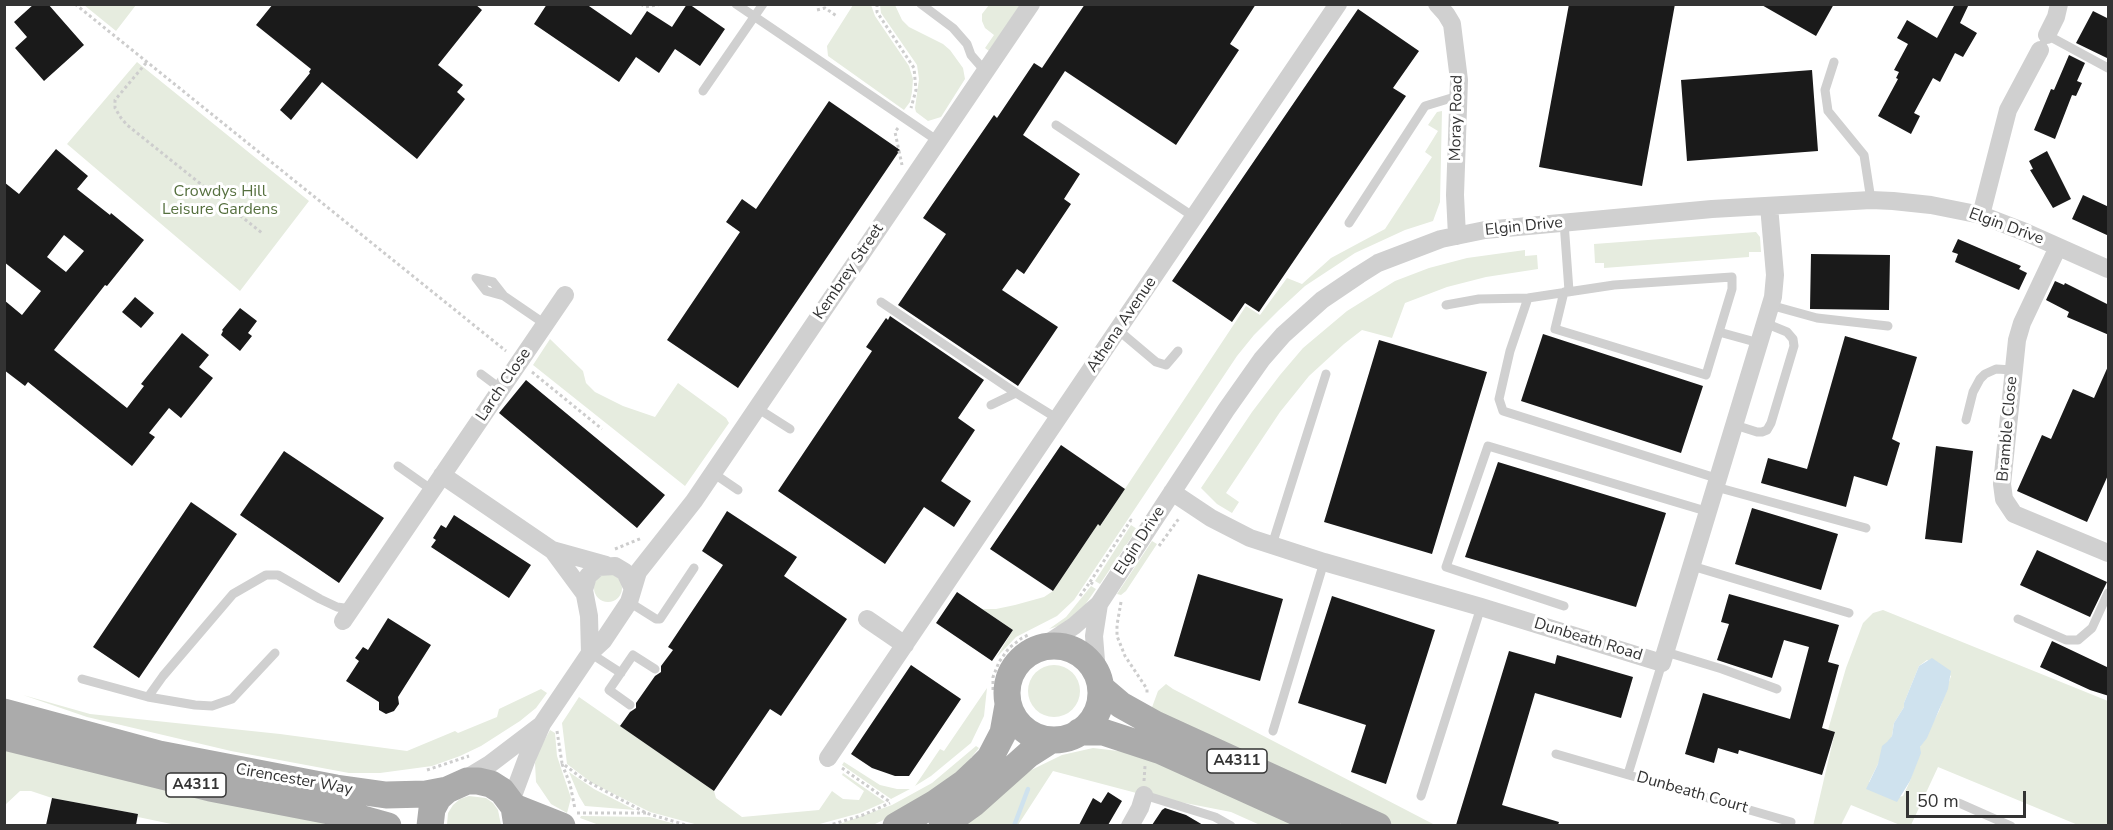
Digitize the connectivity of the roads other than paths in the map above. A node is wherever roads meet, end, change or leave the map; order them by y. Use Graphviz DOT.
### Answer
graph roads {
  1 [pos="735,4"];
  2 [pos="763,4"];
  3 [pos="921,4"];
  4 [pos="1031,4"];
  5 [pos="1338,4"];
  6 [pos="2059,4"];
  7 [pos="1445,8"];
  8 [pos="754,17"];
  9 [pos="2043,42"];
  10 [pos="1834,62"];
  11 [pos="2109,68"];
  12 [pos="985,71"];
  13 [pos="703,91"];
  14 [pos="1458,96"];
  15 [pos="1056,125"];
  16 [pos="938,141"];
  17 [pos="1871,200"];
  18 [pos="1769,206"];
  19 [pos="1981,215"];
  20 [pos="1194,217"];
  21 [pos="1564,222"];
  22 [pos="1349,223"];
  23 [pos="1457,236"];
  24 [pos="2058,247"];
  25 [pos="2109,269"];
  26 [pos="1567,292"];
  27 [pos="565,295"];
  28 [pos="504,296"];
  29 [pos="1527,298"];
  30 [pos="882,302"];
  31 [pos="1446,305"];
  32 [pos="1770,305"];
  33 [pos="1765,323"];
  34 [pos="546,324"];
  35 [pos="1888,326"];
  36 [pos="1118,330"];
  37 [pos="1719,332"];
  38 [pos="1759,343"];
  39 [pos="1178,351"];
  40 [pos="2013,370"];
  41 [pos="481,374"];
  42 [pos="1326,374"];
  43 [pos="501,389"];
  44 [pos="1016,393"];
  45 [pos="991,405"];
  46 [pos="757,408"];
  47 [pos="1058,419"];
  48 [pos="1966,420"];
  49 [pos="1735,425"];
  50 [pos="790,429"];
  51 [pos="398,466"];
  52 [pos="713,473"];
  53 [pos="437,483"];
  54 [pos="1717,483"];
  55 [pos="738,490"];
  56 [pos="1172,492"];
  57 [pos="1709,512"];
  58 [pos="1866,528"];
  59 [pos="665,539"];
  60 [pos="1272,545"];
  61 [pos="552,550"];
  62 [pos="2109,553"];
  63 [pos="1324,562"];
  64 [pos="608,565"];
  65 [pos="1692,566"];
  66 [pos="694,568"];
  67 [pos="2109,593"];
  68 [pos="586,597"];
  69 [pos="629,598"];
  70 [pos="1109,600"];
  71 [pos="1564,606"];
  72 [pos="1481,607"];
  73 [pos="1849,613"];
  74 [pos="347,615"];
  75 [pos="867,619"];
  76 [pos="2018,619"];
  77 [pos="1039,639"];
  78 [pos="905,645"];
  79 [pos="275,653"];
  80 [pos="590,653"];
  81 [pos="1664,657"];
  82 [pos="654,669"];
  83 [pos="621,673"];
  84 [pos="82,678"];
  85 [pos="1099,681"];
  86 [pos="1778,689"];
  87 [pos="148,697"];
  88 [pos="1000,700"];
  89 [pos="630,705"];
  90 [pos="4,712"];
  91 [pos="542,724"];
  92 [pos="1273,731"];
  93 [pos="1079,732"];
  94 [pos="4,736"];
  95 [pos="1051,740"];
  96 [pos="1556,754"];
  97 [pos="828,758"];
  98 [pos="1628,774"];
  99 [pos="451,787"];
  100 [pos="1144,795"];
  101 [pos="1420,796"];
  102 [pos="1959,803"];
  103 [pos="514,811"];
  104 [pos="893,814"];
  105 [pos="570,818"];
  106 [pos="1791,822"];
  107 [pos="388,825"];
  108 [pos="430,825"];
  109 [pos="942,825"];
  110 [pos="1130,825"];
  111 [pos="1231,825"];
  112 [pos="1326,825"];
  113 [pos="1378,825"];
  114 [pos="2011,825"];
  1 -- 8 [label="lane"];
  2 -- 8 [label="lane"];
  3 -- 12 [label="lane"];
  4 -- 12 [label="street, Kembrey Street"];
  5 -- 20 [label="street, Athena Avenue"];
  6 -- 9 [label="street"];
  7 -- 14 [label="street, Moray Road"];
  8 -- 13 [label="lane"];
  8 -- 16 [label="lane"];
  9 -- 11 [label="lane"];
  9 -- 19 [label="street"];
  10 -- 17 [label="lane"];
  12 -- 16 [label="street, Kembrey Street"];
  14 -- 22 [label="lane"];
  14 -- 23 [label="street, Moray Road"];
  15 -- 20 [label="lane"];
  16 -- 46 [label="street, Kembrey Street"];
  17 -- 18 [label="street, Elgin Drive"];
  17 -- 19 [label="street, Elgin Drive"];
  18 -- 21 [label="street, Elgin Drive"];
  18 -- 32 [label="street, Dunbeath Road"];
  19 -- 24 [label="street, Elgin Drive"];
  20 -- 36 [label="street, Athena Avenue"];
  21 -- 23 [label="street, Elgin Drive"];
  21 -- 26 [label="lane"];
  23 -- 56 [label="street, Elgin Drive"];
  24 -- 25 [label="street, Elgin Drive"];
  24 -- 40 [label="street, Bramble Close"];
  26 -- 29 [label="lane"];
  26 -- 37 [label="lane"];
  26 -- 37 [label="lane"];
  27 -- 34 [label="street, Larch Close"];
  28 -- 34 [label="lane"];
  29 -- 31 [label="lane"];
  29 -- 54 [label="lane"];
  30 -- 44 [label="lane"];
  32 -- 33 [label="street, Dunbeath Road"];
  32 -- 35 [label="lane"];
  33 -- 38 [label="street, Dunbeath Road"];
  33 -- 49 [label="lane"];
  34 -- 43 [label="street, Larch Close"];
  36 -- 39 [label="lane"];
  36 -- 47 [label="street, Athena Avenue"];
  37 -- 38 [label="lane"];
  38 -- 49 [label="street, Dunbeath Road"];
  40 -- 48 [label="lane"];
  40 -- 62 [label="street, Bramble Close"];
  41 -- 43 [label="lane"];
  42 -- 60 [label="lane"];
  43 -- 53 [label="street, Larch Close"];
  44 -- 45 [label="lane"];
  44 -- 47 [label="lane"];
  46 -- 50 [label="lane"];
  46 -- 52 [label="street, Kembrey Street"];
  47 -- 78 [label="street, Athena Avenue"];
  49 -- 54 [label="street, Dunbeath Road"];
  51 -- 53 [label="lane"];
  52 -- 55 [label="lane"];
  52 -- 59 [label="street, Kembrey Street"];
  53 -- 61 [label="street"];
  53 -- 74 [label="street, Larch Close"];
  54 -- 57 [label="street, Dunbeath Road"];
  54 -- 58 [label="lane"];
  56 -- 60 [label="street, Dunbeath Road"];
  56 -- 70 [label="street, Elgin Drive"];
  57 -- 65 [label="street, Dunbeath Road"];
  57 -- 71 [label="lane"];
  59 -- 64 [label="street, Kembrey Street"];
  59 -- 69 [label="street, Kembrey Street"];
  60 -- 63 [label="street, Dunbeath Road"];
  61 -- 64 [label="street"];
  61 -- 68 [label="street"];
  63 -- 72 [label="street, Dunbeath Road"];
  63 -- 92 [label="lane"];
  64 -- 68 [label="street, Kembrey Street"];
  64 -- 69 [label="street"];
  65 -- 73 [label="lane"];
  65 -- 81 [label="street, Dunbeath Road"];
  66 -- 69 [label="lane"];
  67 -- 76 [label="lane"];
  68 -- 69 [label="street"];
  68 -- 80 [label="street"];
  69 -- 80 [label="street, Kembrey Street"];
  70 -- 77 [label="street, Elgin Drive"];
  70 -- 85 [label="street, Elgin Drive"];
  72 -- 81 [label="street, Dunbeath Road"];
  72 -- 101 [label="lane"];
  74 -- 87 [label="lane"];
  75 -- 78 [label="street"];
  77 -- 85 [label="main road, A4311"];
  77 -- 88 [label="main road"];
  78 -- 97 [label="street, Athena Avenue"];
  79 -- 87 [label="lane"];
  80 -- 83 [label="lane"];
  80 -- 91 [label="street, Kembrey Street"];
  81 -- 86 [label="lane"];
  81 -- 98 [label="lane, Dunbeath Court"];
  82 -- 83 [label="lane"];
  83 -- 89 [label="lane"];
  84 -- 87 [label="lane"];
  85 -- 93 [label="main road"];
  85 -- 113 [label="main road, A4311"];
  88 -- 95 [label="main road"];
  88 -- 104 [label="main road"];
  90 -- 99 [label="main road, Cirencester Way / A4311"];
  91 -- 99 [label="street, Kembrey Street"];
  91 -- 103 [label="street, Kembrey Street"];
  93 -- 95 [label="main road, A4311"];
  93 -- 112 [label="main road, A4311"];
  94 -- 107 [label="main road, Cirencester Way / A4311"];
  95 -- 109 [label="main road, A4311"];
  96 -- 98 [label="lane, Dunbeath Court"];
  98 -- 106 [label="lane, Dunbeath Court"];
  99 -- 103 [label="main road, A4311"];
  99 -- 108 [label="main road"];
  100 -- 110 [label="street"];
  100 -- 111 [label="lane"];
  102 -- 114 [label="lane"];
  103 -- 105 [label="main road, A4311"];
}
